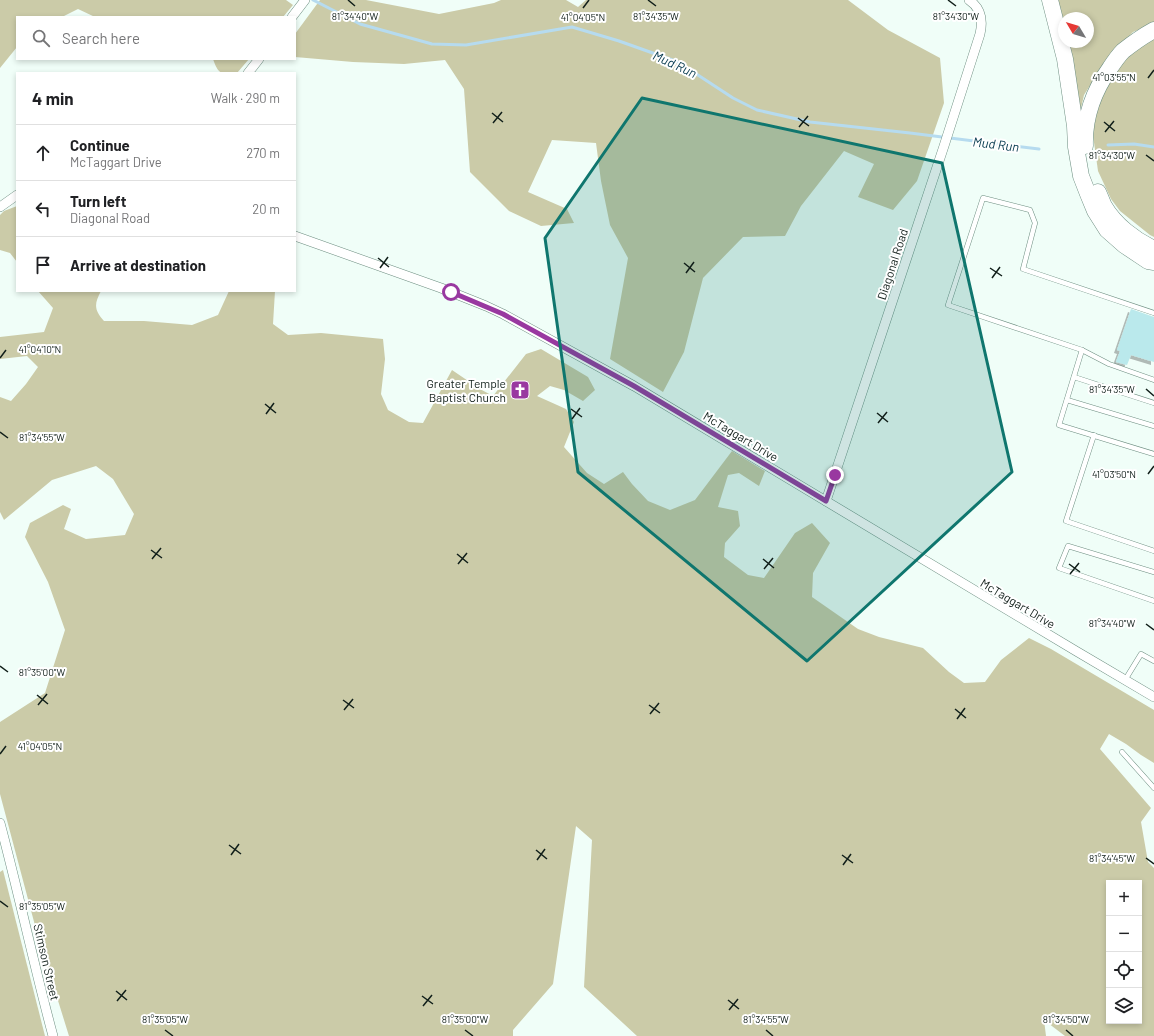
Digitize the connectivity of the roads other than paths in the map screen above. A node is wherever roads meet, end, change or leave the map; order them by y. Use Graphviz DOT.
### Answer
graph roads {
  1 [pos="969,0"];
  2 [pos="1050,0"];
  3 [pos="304,1"];
  4 [pos="293,16"];
  5 [pos="1154,30"];
  6 [pos="259,60"];
  7 [pos="249,72"];
  8 [pos="16,196"];
  9 [pos="0,207"];
  10 [pos="296,236"];
  11 [pos="1154,249"];
  12 [pos="1154,262"];
  13 [pos="1154,313"];
  14 [pos="1082,350"];
  15 [pos="1074,377"];
  16 [pos="1154,380"];
  17 [pos="1067,400"];
  18 [pos="1154,403"];
  19 [pos="1154,426"];
  20 [pos="1094,435"];
  21 [pos="1154,454"];
  22 [pos="826,501"];
  23 [pos="1154,551"];
  24 [pos="1154,572"];
  25 [pos="1154,601"];
  26 [pos="1154,661"];
  27 [pos="1125,680"];
  28 [pos="1154,697"];
  29 [pos="1122,752"];
  30 [pos="1154,788"];
  31 [pos="0,824"];
  32 [pos="53,1036"];
  1 -- 22 [label="street, Diagonal Road"];
  2 -- 12 [label="highway"];
  3 -- 4 [label="street"];
  5 -- 11 [label="highway"];
  6 -- 7 [label="street"];
  8 -- 9 [label="street"];
  10 -- 22 [label="street, McTaggart Drive"];
  13 -- 14 [label="lane"];
  14 -- 15 [label="lane"];
  14 -- 16 [label="lane"];
  15 -- 17 [label="lane"];
  15 -- 18 [label="lane"];
  17 -- 19 [label="lane"];
  17 -- 20 [label="lane"];
  20 -- 21 [label="lane"];
  20 -- 23 [label="lane"];
  22 -- 27 [label="street, McTaggart Drive"];
  24 -- 25 [label="lane"];
  26 -- 27 [label="lane"];
  27 -- 28 [label="street, McTaggart Drive"];
  29 -- 30 [label="lane"];
  31 -- 32 [label="street, Stimson Street"];
}
